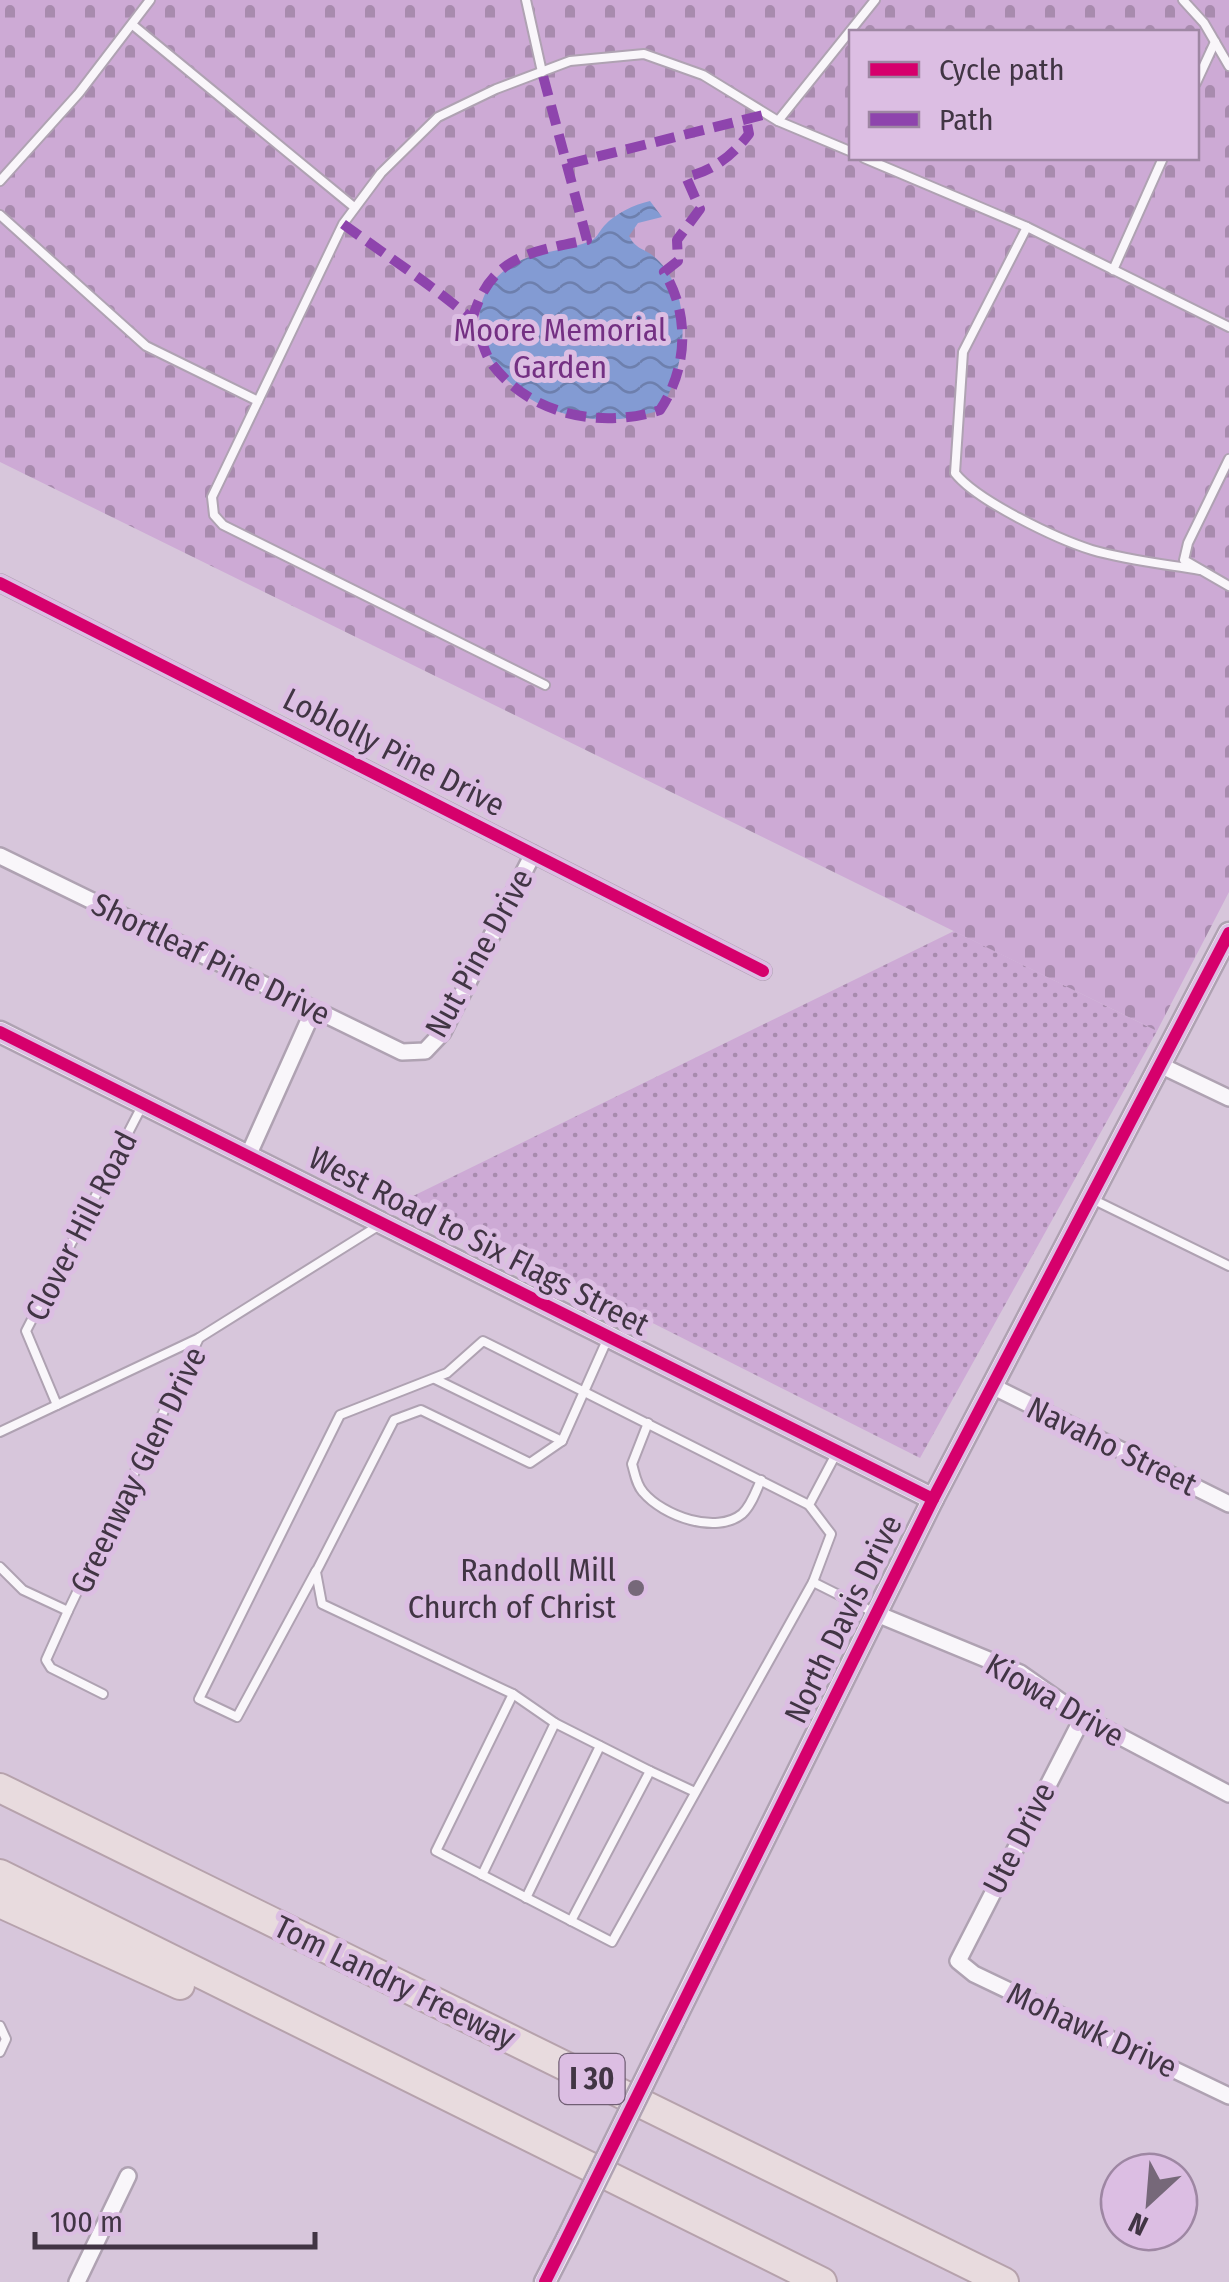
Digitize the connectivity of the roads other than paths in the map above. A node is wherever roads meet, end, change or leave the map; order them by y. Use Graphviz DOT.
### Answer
graph roads {
  1 [pos="150,0"];
  2 [pos="526,0"];
  3 [pos="876,0"];
  4 [pos="1183,0"];
  5 [pos="134,26"];
  6 [pos="852,30"];
  7 [pos="849,33"];
  8 [pos="1215,42"];
  9 [pos="1229,66"];
  10 [pos="542,72"];
  11 [pos="1199,77"];
  12 [pos="778,121"];
  13 [pos="849,151"];
  14 [pos="869,160"];
  15 [pos="1162,160"];
  16 [pos="0,180"];
  17 [pos="354,207"];
  18 [pos="0,216"];
  19 [pos="1027,227"];
  20 [pos="1113,270"];
  21 [pos="1229,328"];
  22 [pos="258,400"];
  23 [pos="1229,460"];
  24 [pos="1200,570"];
  25 [pos="0,583"];
  26 [pos="1229,586"];
  27 [pos="545,685"];
  28 [pos="533,854"];
  29 [pos="0,856"];
  30 [pos="1229,933"];
  31 [pos="763,970"];
  32 [pos="314,1009"];
  33 [pos="0,1032"];
  34 [pos="425,1051"];
  35 [pos="1162,1066"];
  36 [pos="1229,1098"];
  37 [pos="143,1104"];
  38 [pos="248,1156"];
  39 [pos="1092,1198"];
  40 [pos="382,1223"];
  41 [pos="1229,1266"];
  42 [pos="609,1337"];
  43 [pos="200,1338"];
  44 [pos="435,1379"];
  45 [pos="994,1387"];
  46 [pos="584,1391"];
  47 [pos="57,1405"];
  48 [pos="648,1423"];
  49 [pos="0,1432"];
  50 [pos="562,1440"];
  51 [pos="837,1451"];
  52 [pos="762,1480"];
  53 [pos="934,1499"];
  54 [pos="809,1504"];
  55 [pos="1229,1504"];
  56 [pos="0,1567"];
  57 [pos="318,1568"];
  58 [pos="812,1582"];
  59 [pos="68,1611"];
  60 [pos="877,1614"];
  61 [pos="103,1694"];
  62 [pos="513,1694"];
  63 [pos="1082,1717"];
  64 [pos="555,1723"];
  65 [pos="600,1746"];
  66 [pos="650,1771"];
  67 [pos="0,1788"];
  68 [pos="695,1792"];
  69 [pos="1229,1794"];
  70 [pos="0,1874"];
  71 [pos="482,1875"];
  72 [pos="526,1898"];
  73 [pos="0,1903"];
  74 [pos="570,1921"];
  75 [pos="958,1961"];
  76 [pos="0,2026"];
  77 [pos="0,2052"];
  78 [pos="1229,2096"];
  79 [pos="502,2126"];
  80 [pos="128,2176"];
  81 [pos="78,2282"];
  82 [pos="545,2282"];
  83 [pos="822,2282"];
  84 [pos="1004,2282"];
  1 -- 5 [label="lane"];
  2 -- 10 [label="lane"];
  3 -- 6 [label="lane"];
  4 -- 8 [label="lane"];
  5 -- 16 [label="lane"];
  5 -- 17 [label="lane"];
  7 -- 12 [label="lane"];
  8 -- 9 [label="lane"];
  8 -- 11 [label="lane"];
  10 -- 12 [label="lane"];
  10 -- 17 [label="lane"];
  12 -- 13 [label="lane"];
  14 -- 19 [label="lane"];
  15 -- 20 [label="lane"];
  17 -- 22 [label="lane"];
  18 -- 22 [label="lane"];
  19 -- 20 [label="lane"];
  19 -- 24 [label="lane"];
  20 -- 21 [label="lane"];
  22 -- 27 [label="lane"];
  23 -- 24 [label="lane"];
  24 -- 26 [label="lane"];
  25 -- 28 [label="street, Loblolly Pine Drive"];
  28 -- 31 [label="street, Loblolly Pine Drive"];
  28 -- 34 [label="street, Nut Pine Drive"];
  29 -- 32 [label="street, Shortleaf Pine Drive"];
  30 -- 35 [label="street, North Davis Drive"];
  32 -- 34 [label="street, Shortleaf Pine Drive"];
  32 -- 38 [label="street"];
  33 -- 37 [label="street, West Road to Six Flags Street"];
  35 -- 36 [label="street"];
  35 -- 39 [label="street, North Davis Drive"];
  37 -- 38 [label="street, West Road to Six Flags Street"];
  37 -- 47 [label="lane, Clover Hill Road"];
  38 -- 40 [label="street, West Road to Six Flags Street"];
  39 -- 41 [label="lane"];
  39 -- 45 [label="street, North Davis Drive"];
  40 -- 42 [label="street, West Road to Six Flags Street"];
  40 -- 43 [label="lane, Greenway Glen Drive"];
  42 -- 46 [label="lane"];
  42 -- 51 [label="street, West Road to Six Flags Street"];
  43 -- 47 [label="lane"];
  43 -- 59 [label="lane, Greenway Glen Drive"];
  44 -- 46 [label="lane"];
  44 -- 50 [label="lane"];
  44 -- 57 [label="lane"];
  45 -- 53 [label="street, North Davis Drive"];
  45 -- 55 [label="street, Navaho Street"];
  46 -- 48 [label="lane"];
  46 -- 50 [label="lane"];
  47 -- 49 [label="lane"];
  48 -- 52 [label="lane"];
  48 -- 52 [label="lane"];
  50 -- 57 [label="lane"];
  51 -- 53 [label="street, West Road to Six Flags Street"];
  51 -- 54 [label="lane"];
  52 -- 54 [label="lane"];
  53 -- 60 [label="street, North Davis Drive"];
  54 -- 58 [label="lane"];
  56 -- 59 [label="lane, Greenway Glen Drive"];
  57 -- 62 [label="lane"];
  58 -- 60 [label="lane"];
  58 -- 68 [label="lane"];
  59 -- 61 [label="lane"];
  60 -- 63 [label="street, Kiowa Drive"];
  60 -- 82 [label="street, North Davis Drive, bridge"];
  62 -- 64 [label="lane"];
  62 -- 71 [label="lane"];
  63 -- 69 [label="street, Kiowa Drive"];
  63 -- 75 [label="street, Ute Drive"];
  64 -- 65 [label="lane"];
  64 -- 71 [label="lane"];
  65 -- 66 [label="lane"];
  65 -- 72 [label="lane"];
  66 -- 68 [label="lane"];
  66 -- 74 [label="lane"];
  67 -- 84 [label="highway, Tom Landry Freeway / I 30"];
  68 -- 74 [label="lane"];
  70 -- 79 [label="highway, I 30"];
  71 -- 72 [label="lane"];
  72 -- 74 [label="lane"];
  73 -- 79 [label="highway"];
  75 -- 78 [label="street, Mohawk Drive"];
  76 -- 77 [label="lane"];
  79 -- 83 [label="highway, I 30"];
  80 -- 81 [label="street"];
}
